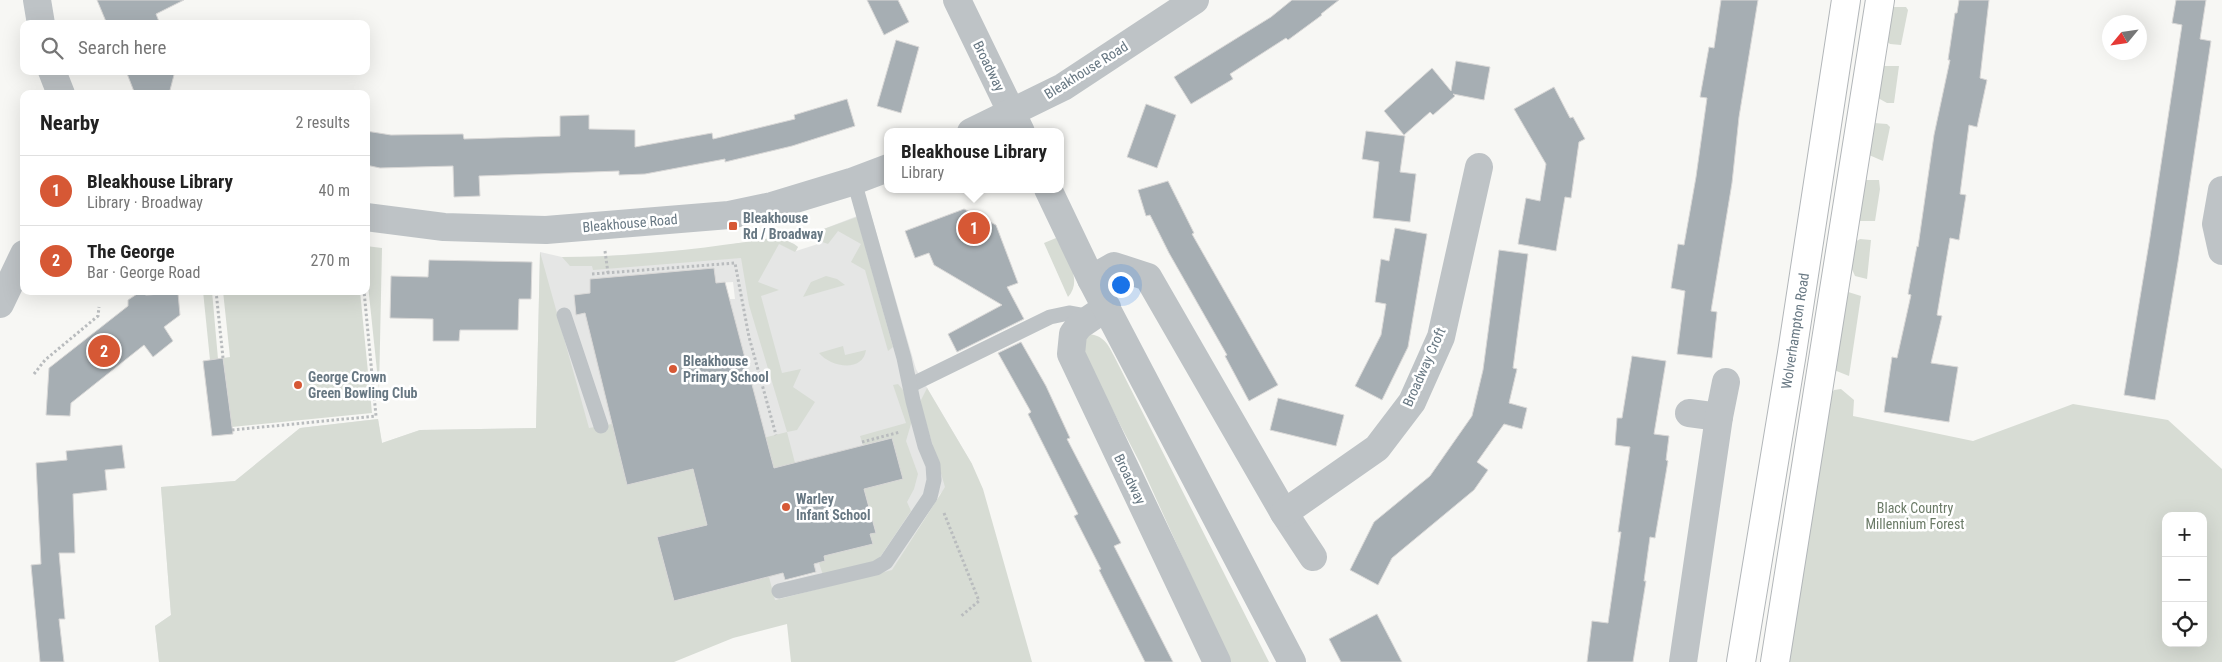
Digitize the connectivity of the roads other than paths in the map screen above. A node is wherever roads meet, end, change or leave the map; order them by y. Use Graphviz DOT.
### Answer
graph roads {
  1 [pos="37,0"];
  2 [pos="956,0"];
  3 [pos="1195,0"];
  4 [pos="1846,0"];
  5 [pos="1880,0"];
  6 [pos="40,20"];
  7 [pos="48,75"];
  8 [pos="54,75"];
  9 [pos="49,90"];
  10 [pos="59,90"];
  11 [pos="1017,122"];
  12 [pos="989,128"];
  13 [pos="1479,167"];
  14 [pos="884,170"];
  15 [pos="854,181"];
  16 [pos="2222,190"];
  17 [pos="1050,193"];
  18 [pos="370,218"];
  19 [pos="2222,251"];
  20 [pos="20,264"];
  21 [pos="1091,279"];
  22 [pos="10,290"];
  23 [pos="1099,312"];
  24 [pos="564,315"];
  25 [pos="1726,382"];
  26 [pos="911,385"];
  27 [pos="1689,413"];
  28 [pos="1719,417"];
  29 [pos="601,426"];
  30 [pos="1284,513"];
  31 [pos="1314,557"];
  32 [pos="779,591"];
  33 [pos="1217,662"];
  34 [pos="1292,662"];
  35 [pos="1684,662"];
  36 [pos="1741,662"];
  37 [pos="1775,662"];
  1 -- 6 [label="street"];
  2 -- 11 [label="street, Broadway"];
  3 -- 11 [label="street, Bleakhouse Road"];
  4 -- 36 [label="highway, Wolverhampton Road"];
  5 -- 37 [label="highway"];
  7 -- 9 [label="street"];
  8 -- 10 [label="street"];
  11 -- 12 [label="street, Bleakhouse Road"];
  13 -- 30 [label="street, Broadway Croft"];
  14 -- 15 [label="street, Bleakhouse Road"];
  15 -- 18 [label="street, Bleakhouse Road"];
  15 -- 26 [label="lane"];
  16 -- 19 [label="street"];
  17 -- 21 [label="street"];
  20 -- 22 [label="street"];
  21 -- 23 [label="street"];
  21 -- 30 [label="street"];
  23 -- 26 [label="lane"];
  23 -- 33 [label="street, Broadway"];
  23 -- 34 [label="street"];
  24 -- 29 [label="lane"];
  25 -- 28 [label="street"];
  26 -- 32 [label="lane"];
  27 -- 28 [label="street"];
  28 -- 35 [label="street"];
  30 -- 31 [label="street"];
}
